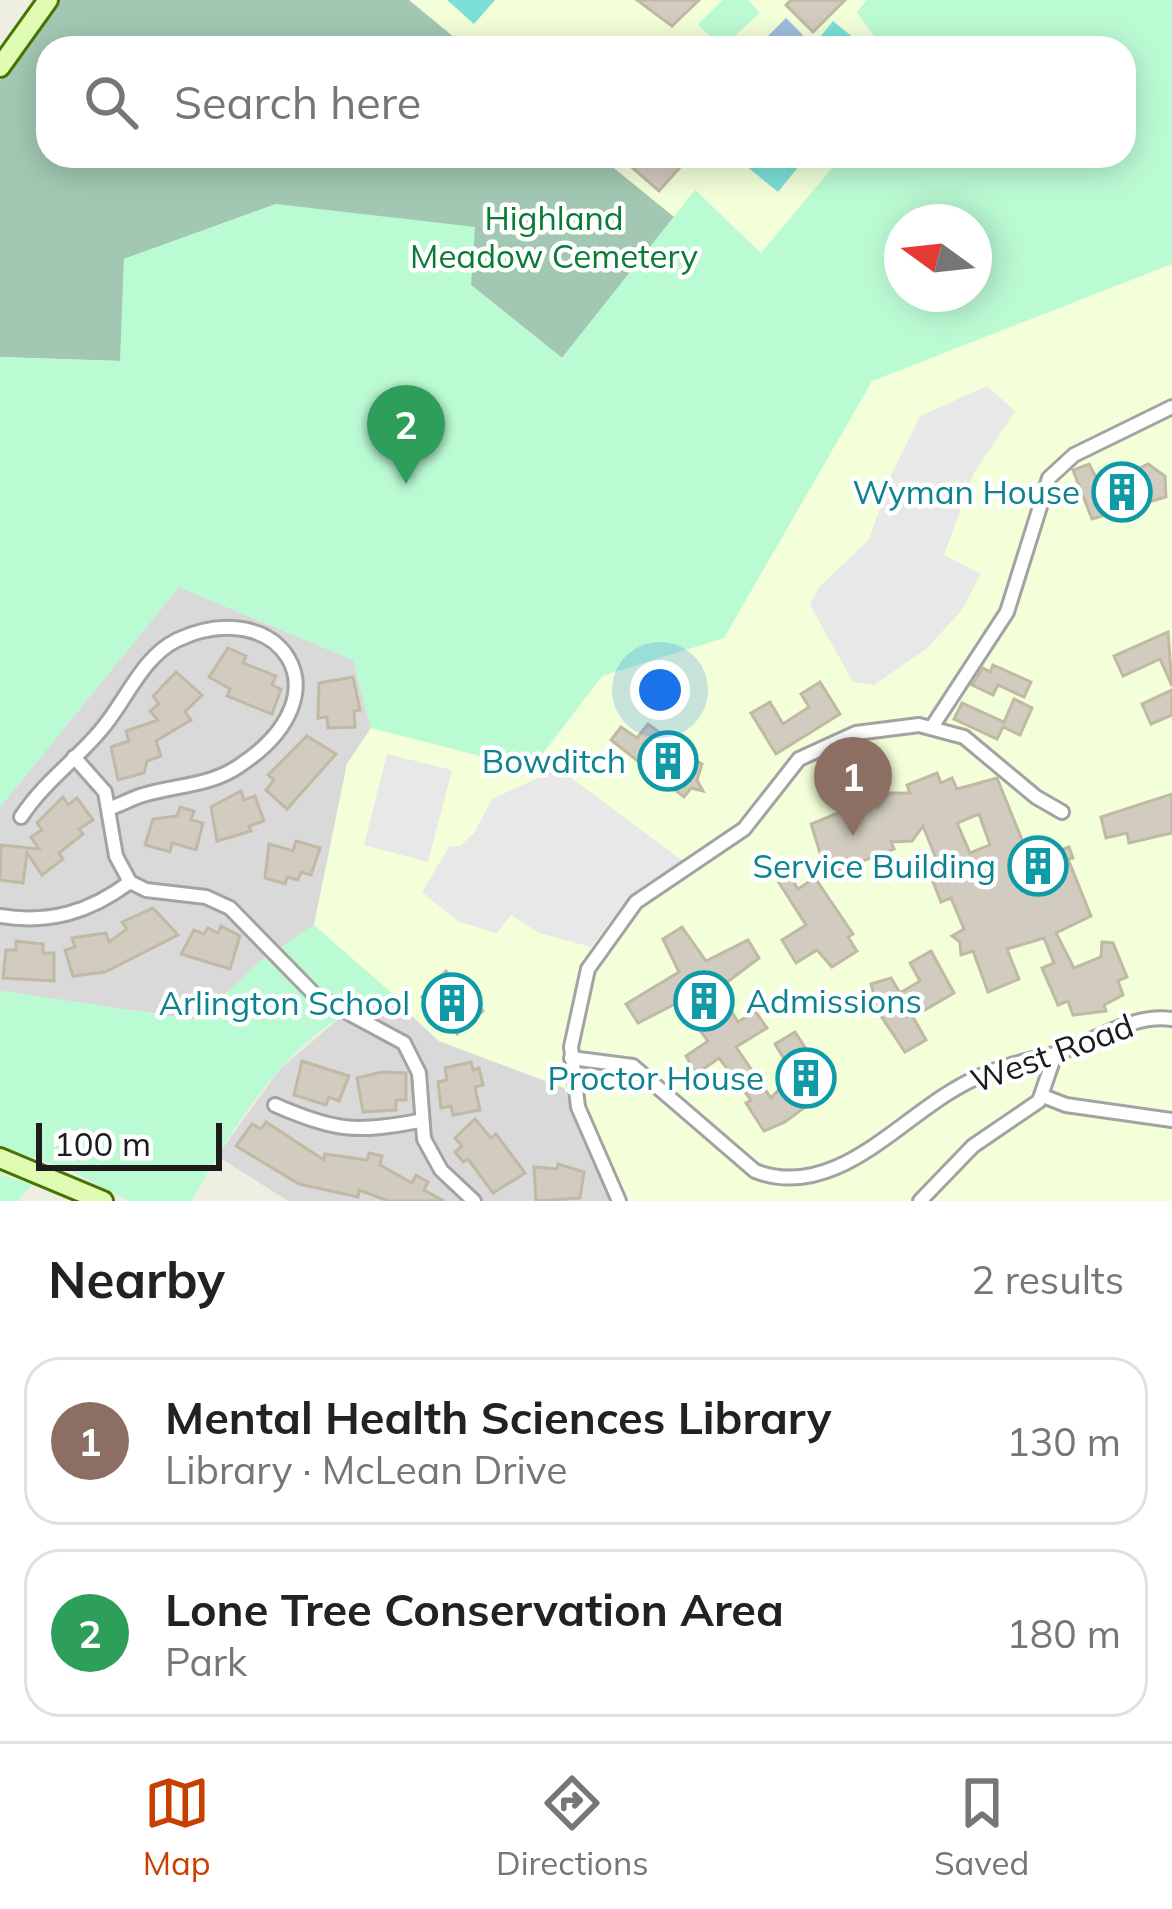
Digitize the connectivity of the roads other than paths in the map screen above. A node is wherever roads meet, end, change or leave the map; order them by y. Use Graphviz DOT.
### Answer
graph roads {
  1 [pos="48,0"];
  2 [pos="0,67"];
  3 [pos="1172,407"];
  4 [pos="932,727"];
  5 [pos="74,757"];
  6 [pos="110,808"];
  7 [pos="1062,812"];
  8 [pos="21,817"];
  9 [pos="130,882"];
  10 [pos="0,916"];
  11 [pos="1172,1019"];
  12 [pos="1055,1055"];
  13 [pos="572,1058"];
  14 [pos="1043,1096"];
  15 [pos="275,1105"];
  16 [pos="1172,1120"];
  17 [pos="419,1121"];
  18 [pos="0,1158"];
  19 [pos="103,1201"];
  20 [pos="474,1201"];
  21 [pos="619,1201"];
  22 [pos="920,1201"];
  1 -- 2 [label="main road"];
  3 -- 4 [label="street"];
  4 -- 7 [label="street"];
  4 -- 13 [label="street"];
  5 -- 6 [label="street"];
  5 -- 6 [label="street"];
  5 -- 8 [label="street"];
  6 -- 9 [label="street"];
  9 -- 10 [label="street"];
  9 -- 17 [label="street"];
  11 -- 12 [label="street, West Road"];
  12 -- 13 [label="street, West Road"];
  12 -- 14 [label="street"];
  13 -- 21 [label="street"];
  14 -- 16 [label="street"];
  14 -- 22 [label="street"];
  15 -- 17 [label="street"];
  17 -- 20 [label="street"];
  18 -- 19 [label="main road"];
}
